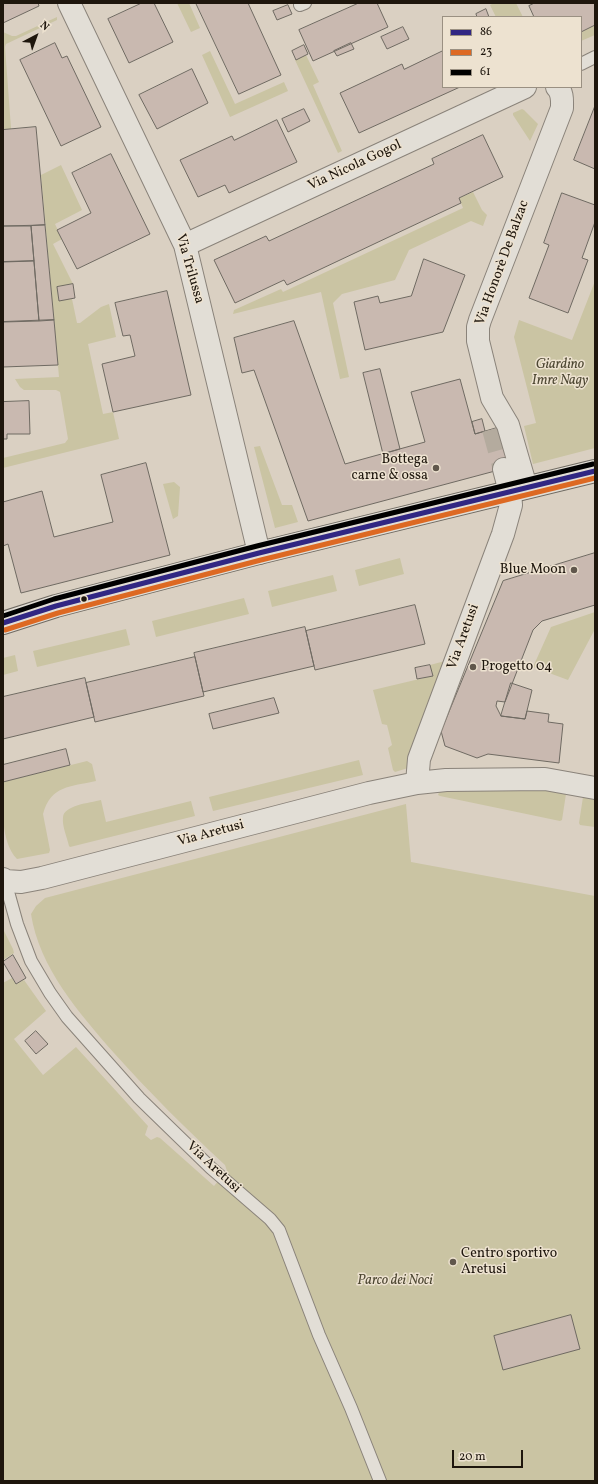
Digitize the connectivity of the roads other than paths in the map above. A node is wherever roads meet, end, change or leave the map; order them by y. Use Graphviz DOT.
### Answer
graph roads {
  1 [pos="69,3"];
  2 [pos="595,57"];
  3 [pos="582,64"];
  4 [pos="523,88"];
  5 [pos="558,88"];
  6 [pos="185,245"];
  7 [pos="492,398"];
  8 [pos="493,429"];
  9 [pos="504,469"];
  10 [pos="595,471"];
  11 [pos="518,490"];
  12 [pos="260,553"];
  13 [pos="3,623"];
  14 [pos="417,783"];
  15 [pos="595,788"];
  16 [pos="4,880"];
  17 [pos="380,1481"];
  1 -- 6 [label="street, Via Trilussa"];
  2 -- 3 [label="lane"];
  4 -- 6 [label="street, Via Nicola Gogol"];
  5 -- 7 [label="street, Via Honorè De Balzac"];
  6 -- 12 [label="street, Via Trilussa"];
  7 -- 8 [label="street"];
  7 -- 11 [label="street, Via Honorè De Balzac"];
  9 -- 11 [label="street"];
  10 -- 11 [label="street"];
  11 -- 12 [label="street"];
  11 -- 14 [label="street, Via Aretusi"];
  12 -- 13 [label="street"];
  14 -- 15 [label="street, Via Aretusi"];
  14 -- 16 [label="street, Via Aretusi"];
  16 -- 17 [label="lane, Via Aretusi"];
}
